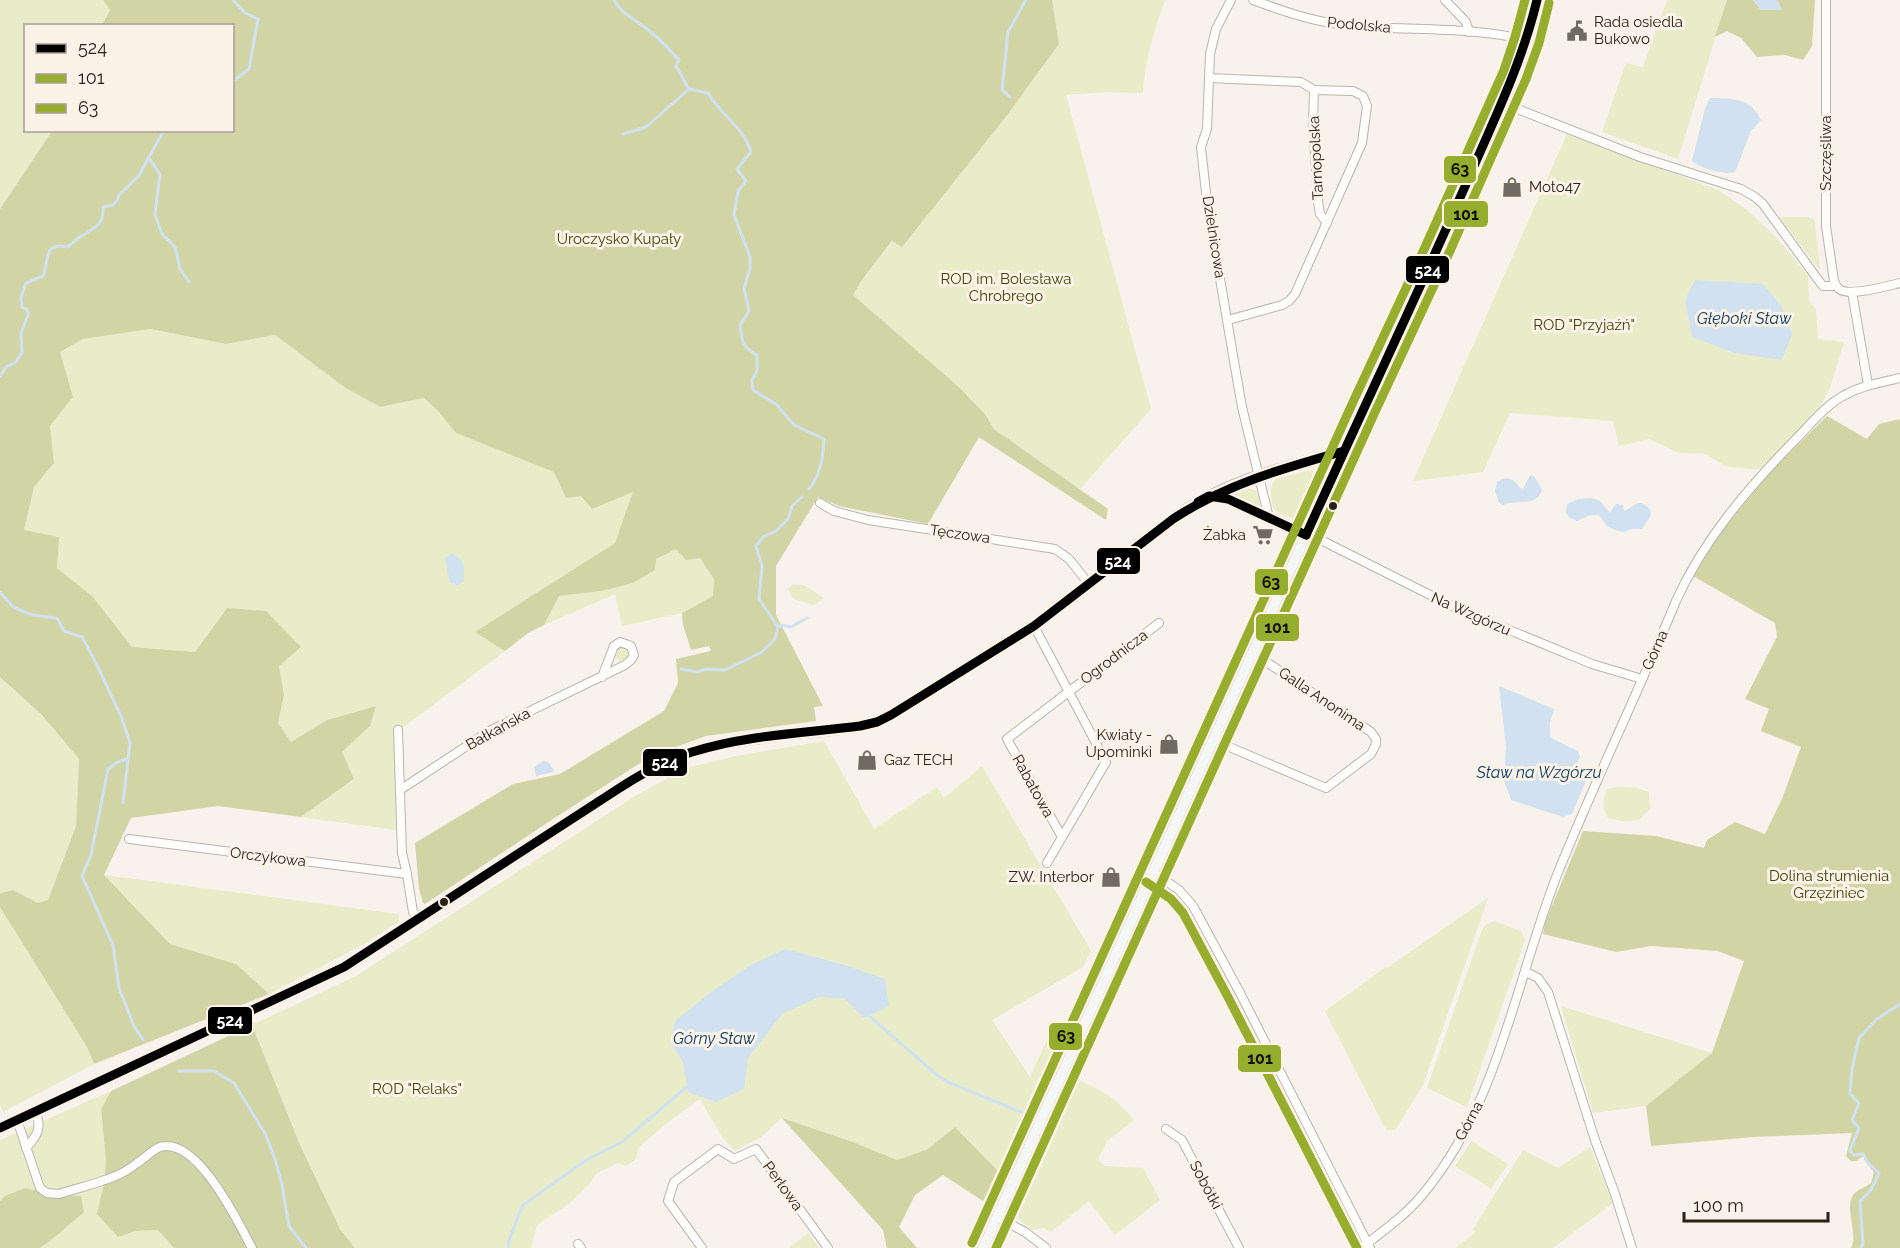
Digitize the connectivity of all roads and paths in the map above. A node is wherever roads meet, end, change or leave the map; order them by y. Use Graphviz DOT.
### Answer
graph roads {
  1 [pos="1231,0"];
  2 [pos="1253,0"];
  3 [pos="1445,0"];
  4 [pos="1536,0"];
  5 [pos="1826,0"];
  6 [pos="1469,32"];
  7 [pos="1527,40"];
  8 [pos="1209,78"];
  9 [pos="1314,90"];
  10 [pos="1502,103"];
  11 [pos="1327,223"];
  12 [pos="1900,283"];
  13 [pos="1836,286"];
  14 [pos="1852,292"];
  15 [pos="1228,320"];
  16 [pos="1900,378"];
  17 [pos="1868,385"];
  18 [pos="1344,451"];
  19 [pos="1259,476"];
  20 [pos="1229,487"];
  21 [pos="1209,496"];
  22 [pos="1235,501"];
  23 [pos="820,503"];
  24 [pos="1269,518"];
  25 [pos="1306,535"];
  26 [pos="1089,584"];
  27 [pos="1159,623"];
  28 [pos="1034,626"];
  29 [pos="1253,653"];
  30 [pos="602,677"];
  31 [pos="1642,679"];
  32 [pos="1069,692"];
  33 [pos="398,730"];
  34 [pos="1213,740"];
  35 [pos="1106,762"];
  36 [pos="400,790"];
  37 [pos="1062,837"];
  38 [pos="129,839"];
  39 [pos="1047,863"];
  40 [pos="1153,873"];
  41 [pos="407,874"];
  42 [pos="419,920"];
  43 [pos="1526,972"];
  44 [pos="35,1112"];
  45 [pos="17,1120"];
  46 [pos="0,1128"];
  47 [pos="1166,1129"];
  48 [pos="26,1148"];
  49 [pos="997,1217"];
  50 [pos="1367,1246"];
  51 [pos="1045,1247"];
  52 [pos="252,1248"];
  53 [pos="702,1248"];
  54 [pos="828,1248"];
  55 [pos="983,1248"];
  56 [pos="1239,1248"];
  57 [pos="1632,1248"];
  1 -- 8 [label="street, Dzielnicowa"];
  2 -- 6 [label="street, Podolska"];
  3 -- 6 [label="street"];
  4 -- 7 [label="street"];
  5 -- 13 [label="street, Szczęśliwa"];
  6 -- 7 [label="street, Podolska"];
  7 -- 10 [label="street"];
  8 -- 9 [label="street, Tarnopolska"];
  8 -- 15 [label="street, Dzielnicowa"];
  9 -- 11 [label="street, Tarnopolska"];
  9 -- 11 [label="street, Tarnopolska"];
  10 -- 13 [label="street"];
  10 -- 18 [label="street"];
  11 -- 15 [label="street, Tarnopolska"];
  12 -- 14 [label="street"];
  13 -- 14 [label="street"];
  14 -- 17 [label="street"];
  15 -- 19 [label="street, Dzielnicowa"];
  16 -- 17 [label="street, Górna"];
  17 -- 31 [label="street, Górna"];
  18 -- 19 [label="street"];
  18 -- 25 [label="street"];
  19 -- 20 [label="street"];
  19 -- 24 [label="street, Dzielnicowa"];
  20 -- 21 [label="street"];
  20 -- 22 [label="street"];
  21 -- 22 [label="street"];
  21 -- 26 [label="street"];
  22 -- 24 [label="street"];
  23 -- 26 [label="street, Tęczowa"];
  24 -- 25 [label="street"];
  25 -- 29 [label="street"];
  25 -- 31 [label="street, Na Wzgórzu"];
  26 -- 28 [label="street"];
  27 -- 32 [label="street, Ogrodnicza"];
  28 -- 32 [label="street, Ogrodnicza"];
  28 -- 42 [label="street"];
  29 -- 34 [label="street"];
  29 -- 34 [label="street, Galla Anonima"];
  30 -- 30 [label="street, Bałkańska"];
  30 -- 36 [label="street, Bałkańska"];
  31 -- 43 [label="street, Górna"];
  32 -- 35 [label="street, Ogrodnicza"];
  32 -- 37 [label="street, Rabatowa"];
  33 -- 36 [label="street"];
  34 -- 40 [label="street"];
  35 -- 37 [label="street, Rabatowa"];
  36 -- 41 [label="street"];
  37 -- 39 [label="street, Rabatowa"];
  38 -- 41 [label="street, Orczykowa"];
  40 -- 49 [label="street"];
  40 -- 50 [label="street"];
  41 -- 42 [label="street"];
  42 -- 44 [label="street"];
  43 -- 50 [label="street, Górna"];
  43 -- 57 [label="street"];
  44 -- 45 [label="street"];
  44 -- 48 [label="street"];
  45 -- 46 [label="street"];
  45 -- 48 [label="street"];
  47 -- 56 [label="street, Sobótki"];
  48 -- 52 [label="street"];
  49 -- 51 [label="street"];
  49 -- 55 [label="street"];
  53 -- 54 [label="street, Perłowa"];
}
